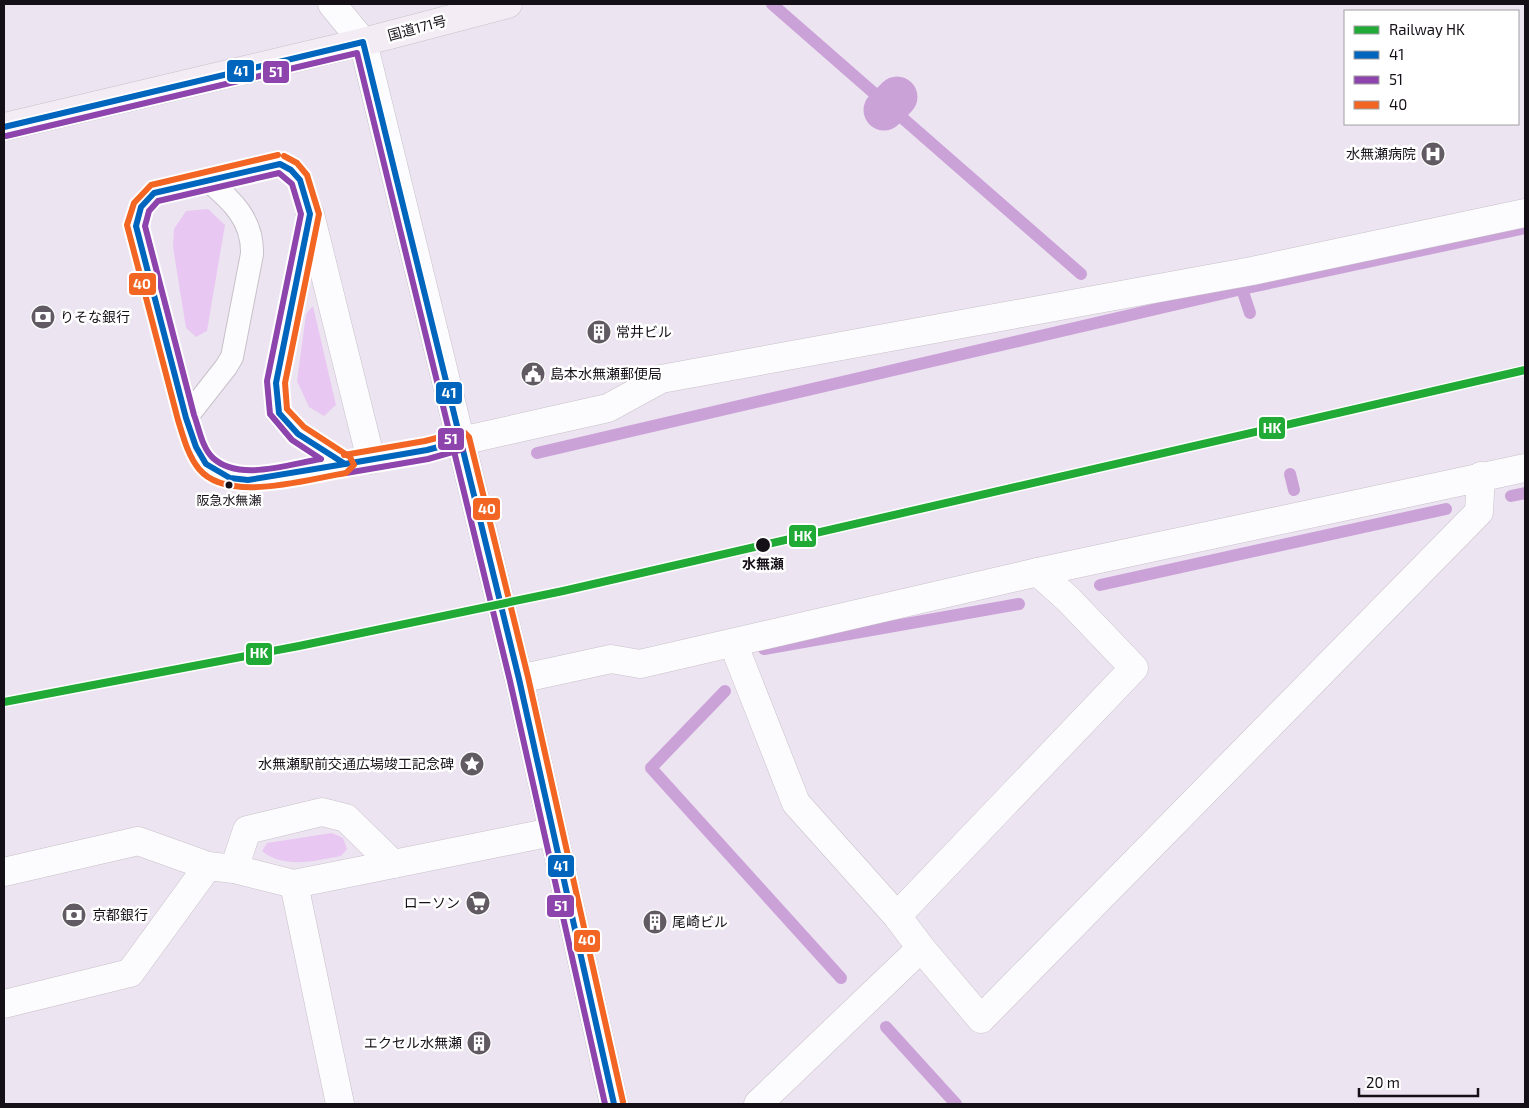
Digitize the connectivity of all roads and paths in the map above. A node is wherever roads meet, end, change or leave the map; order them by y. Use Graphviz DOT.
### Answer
graph roads {
  1 [pos="332,4"];
  2 [pos="508,4"];
  3 [pos="363,42"];
  4 [pos="4,127"];
  5 [pos="207,180"];
  6 [pos="1525,213"];
  7 [pos="310,214"];
  8 [pos="186,418"];
  9 [pos="461,441"];
  10 [pos="358,462"];
  11 [pos="1525,468"];
  12 [pos="1480,476"];
  13 [pos="1038,572"];
  14 [pos="733,643"];
  15 [pos="519,679"];
  16 [pos="552,832"];
  17 [pos="393,864"];
  18 [pos="208,866"];
  19 [pos="234,869"];
  20 [pos="4,872"];
  21 [pos="294,884"];
  22 [pos="897,916"];
  23 [pos="921,948"];
  24 [pos="4,1004"];
  25 [pos="340,1104"];
  26 [pos="614,1104"];
  27 [pos="758,1104"];
  1 -- 3 [label="street"];
  2 -- 3 [label="highway, 国道171号"];
  3 -- 4 [label="highway, 国道171号"];
  3 -- 9 [label="street"];
  5 -- 7 [label="lane"];
  5 -- 8 [label="lane"];
  5 -- 8 [label="lane"];
  6 -- 9 [label="street"];
  7 -- 10 [label="street"];
  7 -- 10 [label="lane"];
  8 -- 10 [label="lane"];
  9 -- 10 [label="lane"];
  9 -- 15 [label="street"];
  11 -- 12 [label="street"];
  12 -- 13 [label="street"];
  12 -- 23 [label="street"];
  13 -- 14 [label="street"];
  13 -- 22 [label="street"];
  14 -- 15 [label="street"];
  14 -- 22 [label="street"];
  15 -- 16 [label="street"];
  16 -- 17 [label="street"];
  16 -- 26 [label="street"];
  17 -- 19 [label="street"];
  17 -- 21 [label="street"];
  18 -- 19 [label="street"];
  18 -- 20 [label="street"];
  18 -- 24 [label="street"];
  19 -- 21 [label="street"];
  21 -- 25 [label="street"];
  22 -- 23 [label="street"];
  23 -- 27 [label="street"];
}
